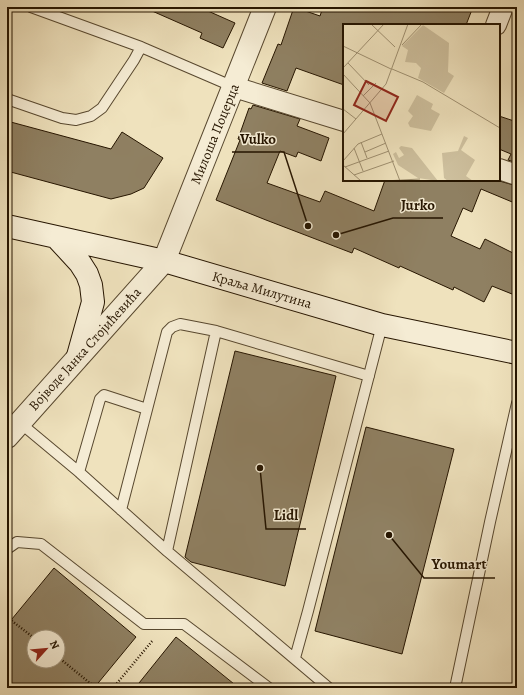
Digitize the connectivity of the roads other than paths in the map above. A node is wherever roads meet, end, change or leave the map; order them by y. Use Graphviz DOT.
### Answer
graph roads {
  1 [pos="31,7"];
  2 [pos="264,7"];
  3 [pos="503,7"];
  4 [pos="496,24"];
  5 [pos="141,47"];
  6 [pos="234,87"];
  7 [pos="7,99"];
  8 [pos="343,121"];
  9 [pos="500,169"];
  10 [pos="517,175"];
  11 [pos="7,226"];
  12 [pos="56,237"];
  13 [pos="164,261"];
  14 [pos="382,325"];
  15 [pos="216,331"];
  16 [pos="517,354"];
  17 [pos="78,356"];
  18 [pos="369,376"];
  19 [pos="517,404"];
  20 [pos="147,409"];
  21 [pos="13,430"];
  22 [pos="79,472"];
  23 [pos="121,510"];
  24 [pos="7,549"];
  25 [pos="167,551"];
  26 [pos="295,658"];
  27 [pos="269,688"];
  28 [pos="329,688"];
  29 [pos="455,688"];
  1 -- 5 [label="lane"];
  2 -- 6 [label="main road, Милоша Поцерца"];
  3 -- 4 [label="street"];
  5 -- 6 [label="lane"];
  5 -- 7 [label="lane"];
  6 -- 8 [label="street"];
  6 -- 13 [label="main road, Милоша Поцерца"];
  9 -- 10 [label="street"];
  11 -- 12 [label="main road, Краља Милутина"];
  12 -- 13 [label="main road, Краља Милутина"];
  12 -- 17 [label="main road"];
  13 -- 14 [label="main road, Краља Милутина"];
  13 -- 17 [label="main road, Војводе Јанка Стојићевића"];
  14 -- 16 [label="main road, Краља Милутина"];
  14 -- 18 [label="lane"];
  15 -- 18 [label="lane"];
  15 -- 20 [label="lane"];
  15 -- 25 [label="lane"];
  17 -- 21 [label="main road, Војводе Јанка Стојићевића"];
  18 -- 26 [label="lane"];
  19 -- 29 [label="lane"];
  20 -- 22 [label="lane"];
  20 -- 23 [label="lane"];
  21 -- 22 [label="lane"];
  22 -- 23 [label="lane"];
  23 -- 25 [label="lane"];
  24 -- 27 [label="lane"];
  25 -- 26 [label="lane"];
  26 -- 28 [label="lane"];
}
